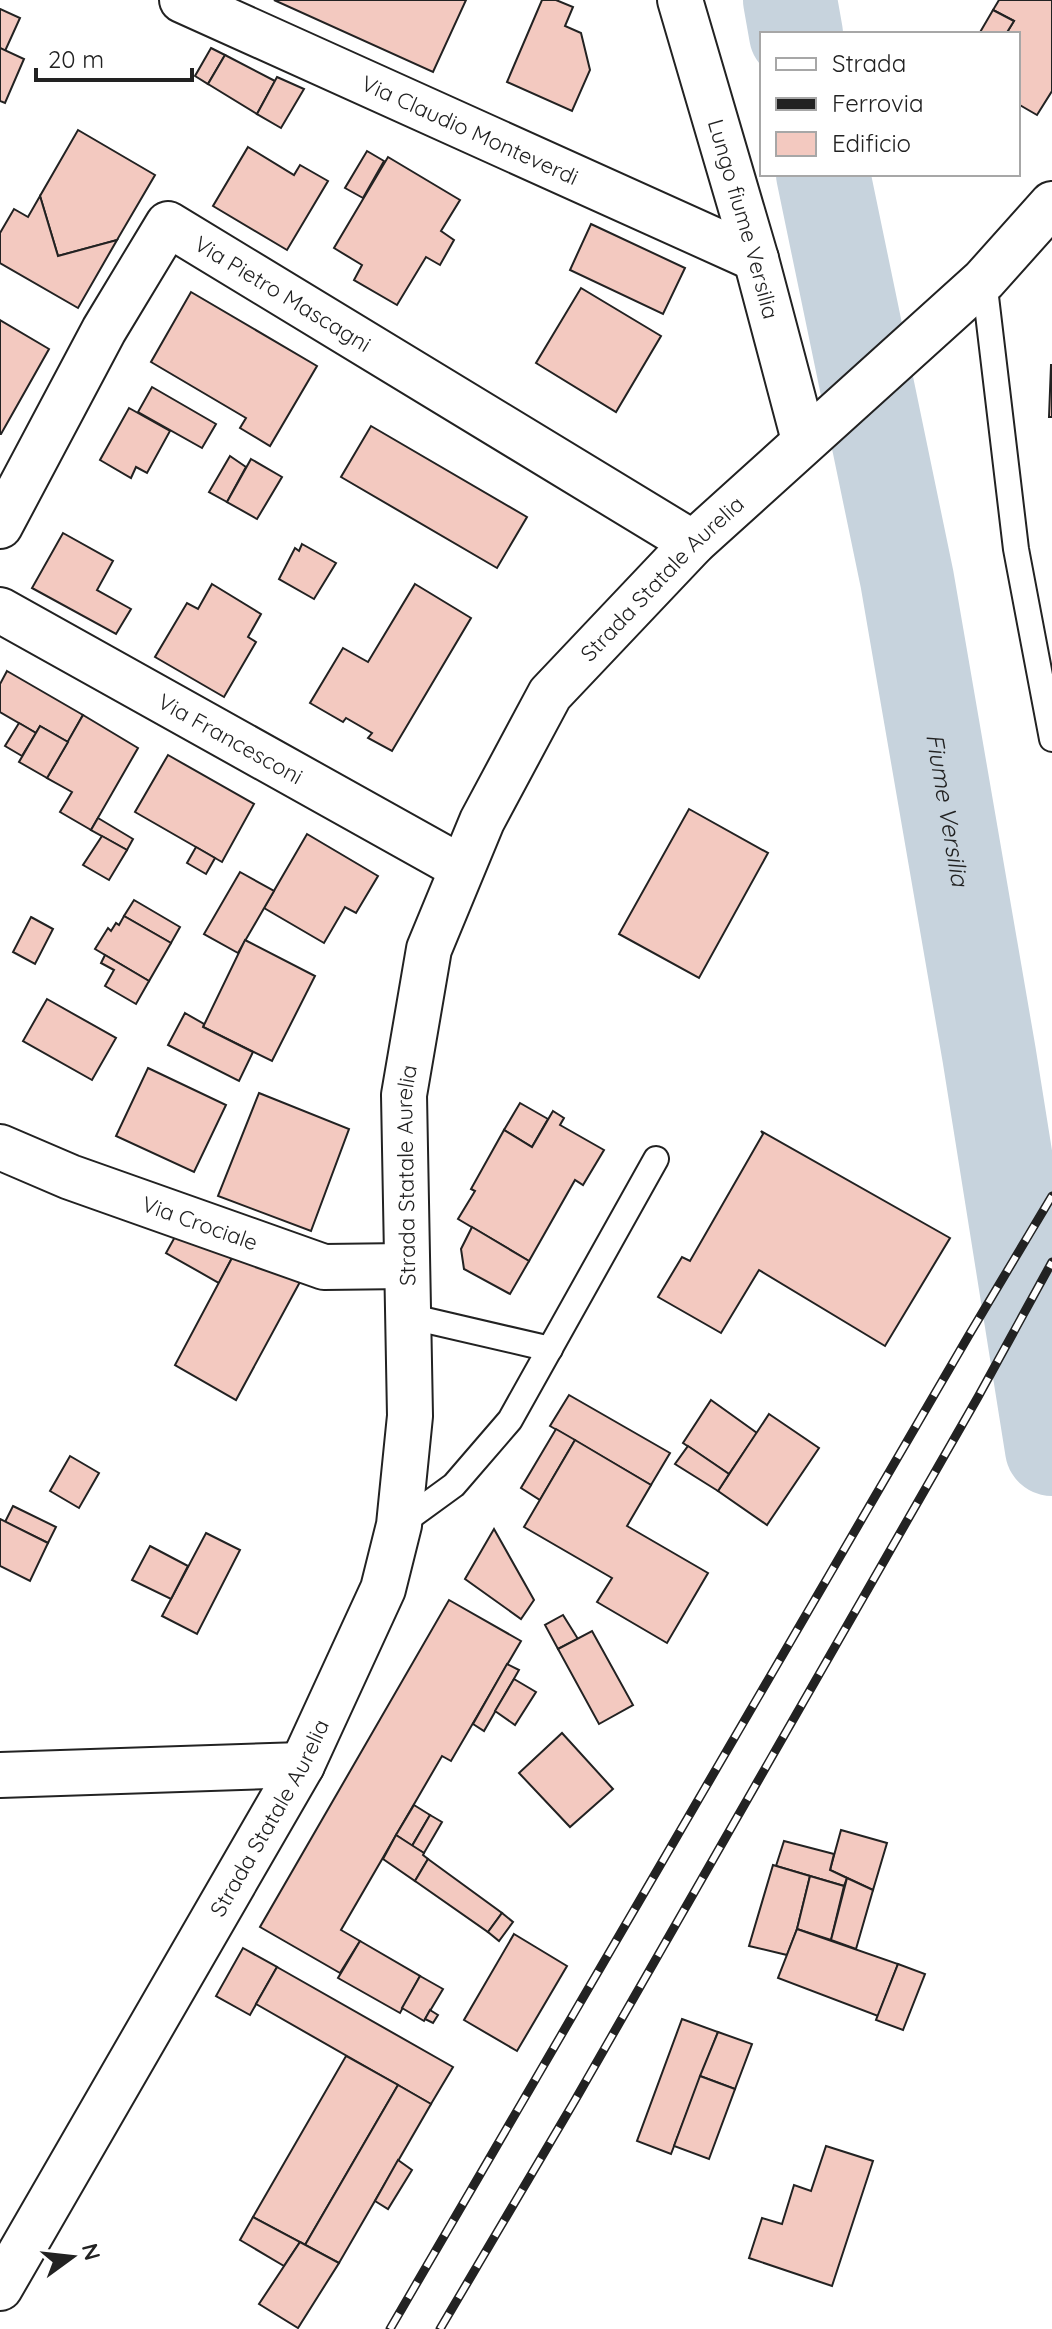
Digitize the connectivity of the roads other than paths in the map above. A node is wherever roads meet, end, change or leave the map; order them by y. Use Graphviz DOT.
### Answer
graph roads {
  1 [pos="182,0"];
  2 [pos="680,0"];
  3 [pos="1052,204"];
  4 [pos="756,259"];
  5 [pos="984,280"];
  6 [pos="815,431"];
  7 [pos="0,526"];
  8 [pos="693,543"];
  9 [pos="0,610"];
  10 [pos="1052,739"];
  11 [pos="462,868"];
  12 [pos="0,1147"];
  13 [pos="656,1159"];
  14 [pos="406,1266"];
  15 [pos="408,1316"];
  16 [pos="550,1349"];
  17 [pos="399,1525"];
  18 [pos="302,1765"];
  19 [pos="0,1775"];
  20 [pos="0,2288"];
  1 -- 4 [label="street, Via Claudio Monteverdi"];
  2 -- 4 [label="street, Lungo fiume Versilia"];
  3 -- 5 [label="street, Strada Statale Aurelia"];
  4 -- 6 [label="street, Lungo fiume Versilia"];
  5 -- 6 [label="street, Strada Statale Aurelia"];
  5 -- 10 [label="lane"];
  6 -- 8 [label="street, Strada Statale Aurelia"];
  7 -- 8 [label="street, Via Pietro Mascagni"];
  8 -- 11 [label="street, Strada Statale Aurelia"];
  9 -- 11 [label="street, Via Francesconi"];
  11 -- 14 [label="street, Strada Statale Aurelia"];
  12 -- 14 [label="street, Via Crociale"];
  13 -- 16 [label="lane"];
  14 -- 15 [label="street, Strada Statale Aurelia"];
  15 -- 16 [label="lane"];
  15 -- 17 [label="street, Strada Statale Aurelia"];
  16 -- 17 [label="lane"];
  17 -- 18 [label="street, Strada Statale Aurelia"];
  18 -- 19 [label="street"];
  18 -- 20 [label="street, Strada Statale Aurelia"];
}
